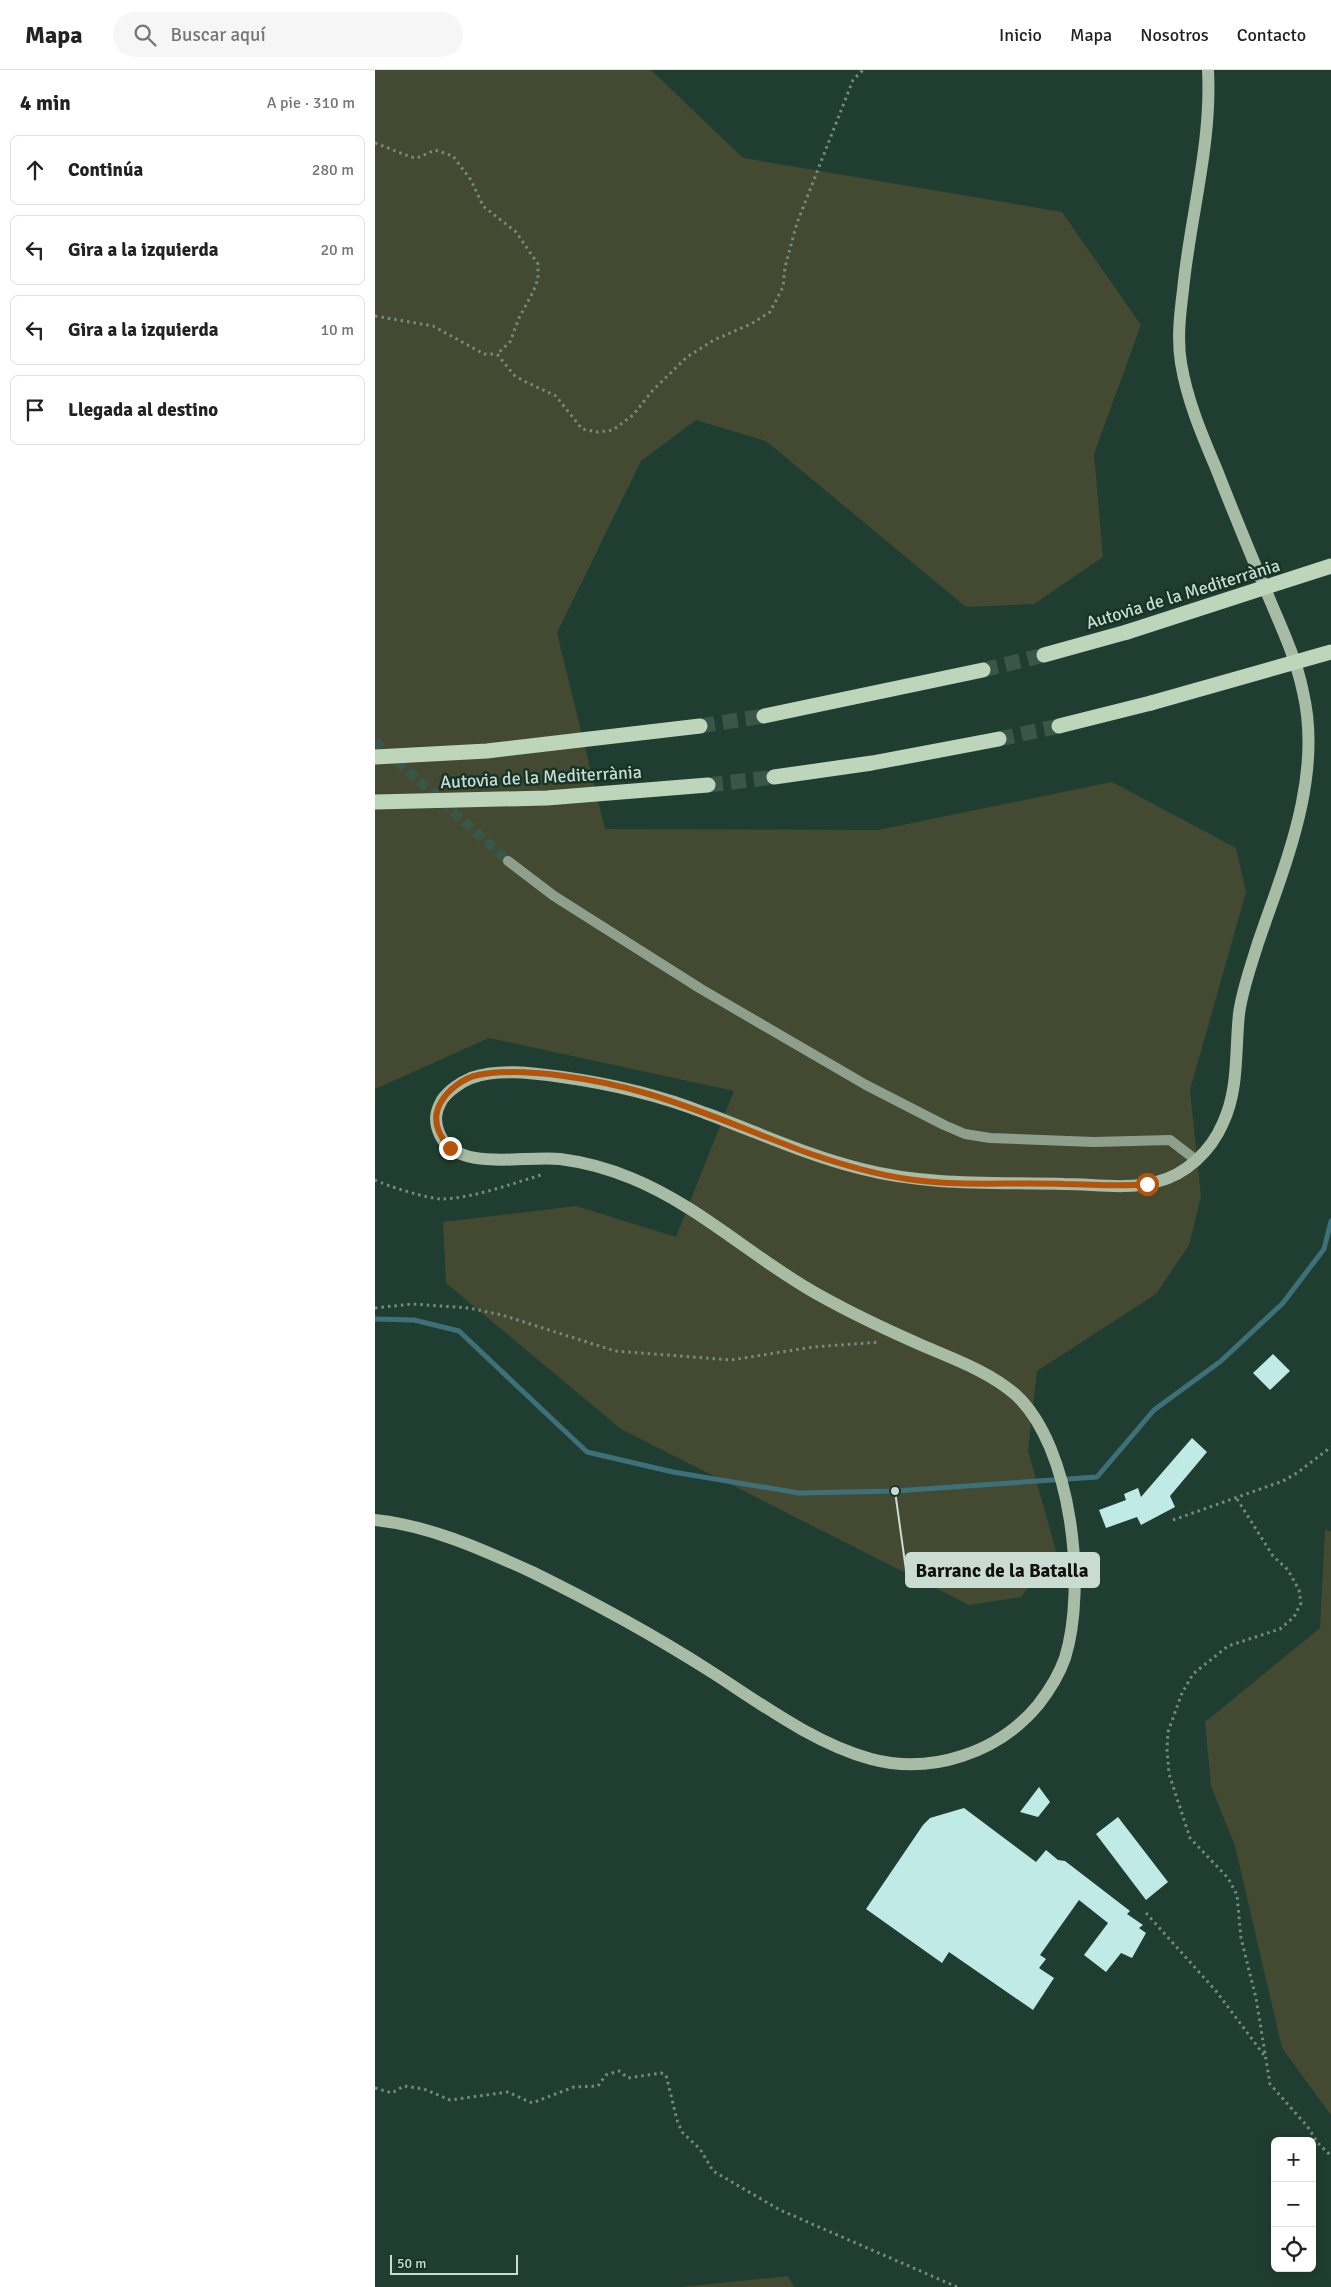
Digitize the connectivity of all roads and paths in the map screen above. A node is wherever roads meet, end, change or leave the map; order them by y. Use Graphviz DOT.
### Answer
graph roads {
  1 [pos="863,70"];
  2 [pos="1208,70"];
  3 [pos="375,144"];
  4 [pos="375,316"];
  5 [pos="497,354"];
  6 [pos="1331,566"];
  7 [pos="1331,652"];
  8 [pos="1044,655"];
  9 [pos="983,670"];
  10 [pos="764,716"];
  11 [pos="700,726"];
  12 [pos="1059,726"];
  13 [pos="999,739"];
  14 [pos="375,757"];
  15 [pos="774,778"];
  16 [pos="708,785"];
  17 [pos="375,802"];
  18 [pos="508,860"];
  19 [pos="1196,1160"];
  20 [pos="546,1173"];
  21 [pos="375,1180"];
  22 [pos="375,1308"];
  23 [pos="881,1342"];
  24 [pos="1331,1447"];
  25 [pos="1237,1499"];
  26 [pos="375,1520"];
  27 [pos="1173,1520"];
  28 [pos="1146,1913"];
  29 [pos="1265,2057"];
  30 [pos="375,2088"];
  31 [pos="1331,2156"];
  32 [pos="957,2287"];
  1 -- 5 [label="path"];
  2 -- 19 [label="main road"];
  3 -- 5 [label="path"];
  4 -- 5 [label="path"];
  6 -- 8 [label="highway, Autovia de la Mediterrània, bridge"];
  7 -- 12 [label="highway, bridge"];
  9 -- 10 [label="highway"];
  11 -- 14 [label="highway, Autovia de la Mediterrània"];
  13 -- 15 [label="highway"];
  16 -- 17 [label="highway, Autovia de la Mediterrània"];
  18 -- 19 [label="street"];
  19 -- 26 [label="main road"];
  20 -- 21 [label="path"];
  22 -- 23 [label="path"];
  24 -- 25 [label="path"];
  25 -- 27 [label="path"];
  25 -- 29 [label="path"];
  28 -- 29 [label="path"];
  29 -- 31 [label="path"];
  30 -- 32 [label="path"];
}
